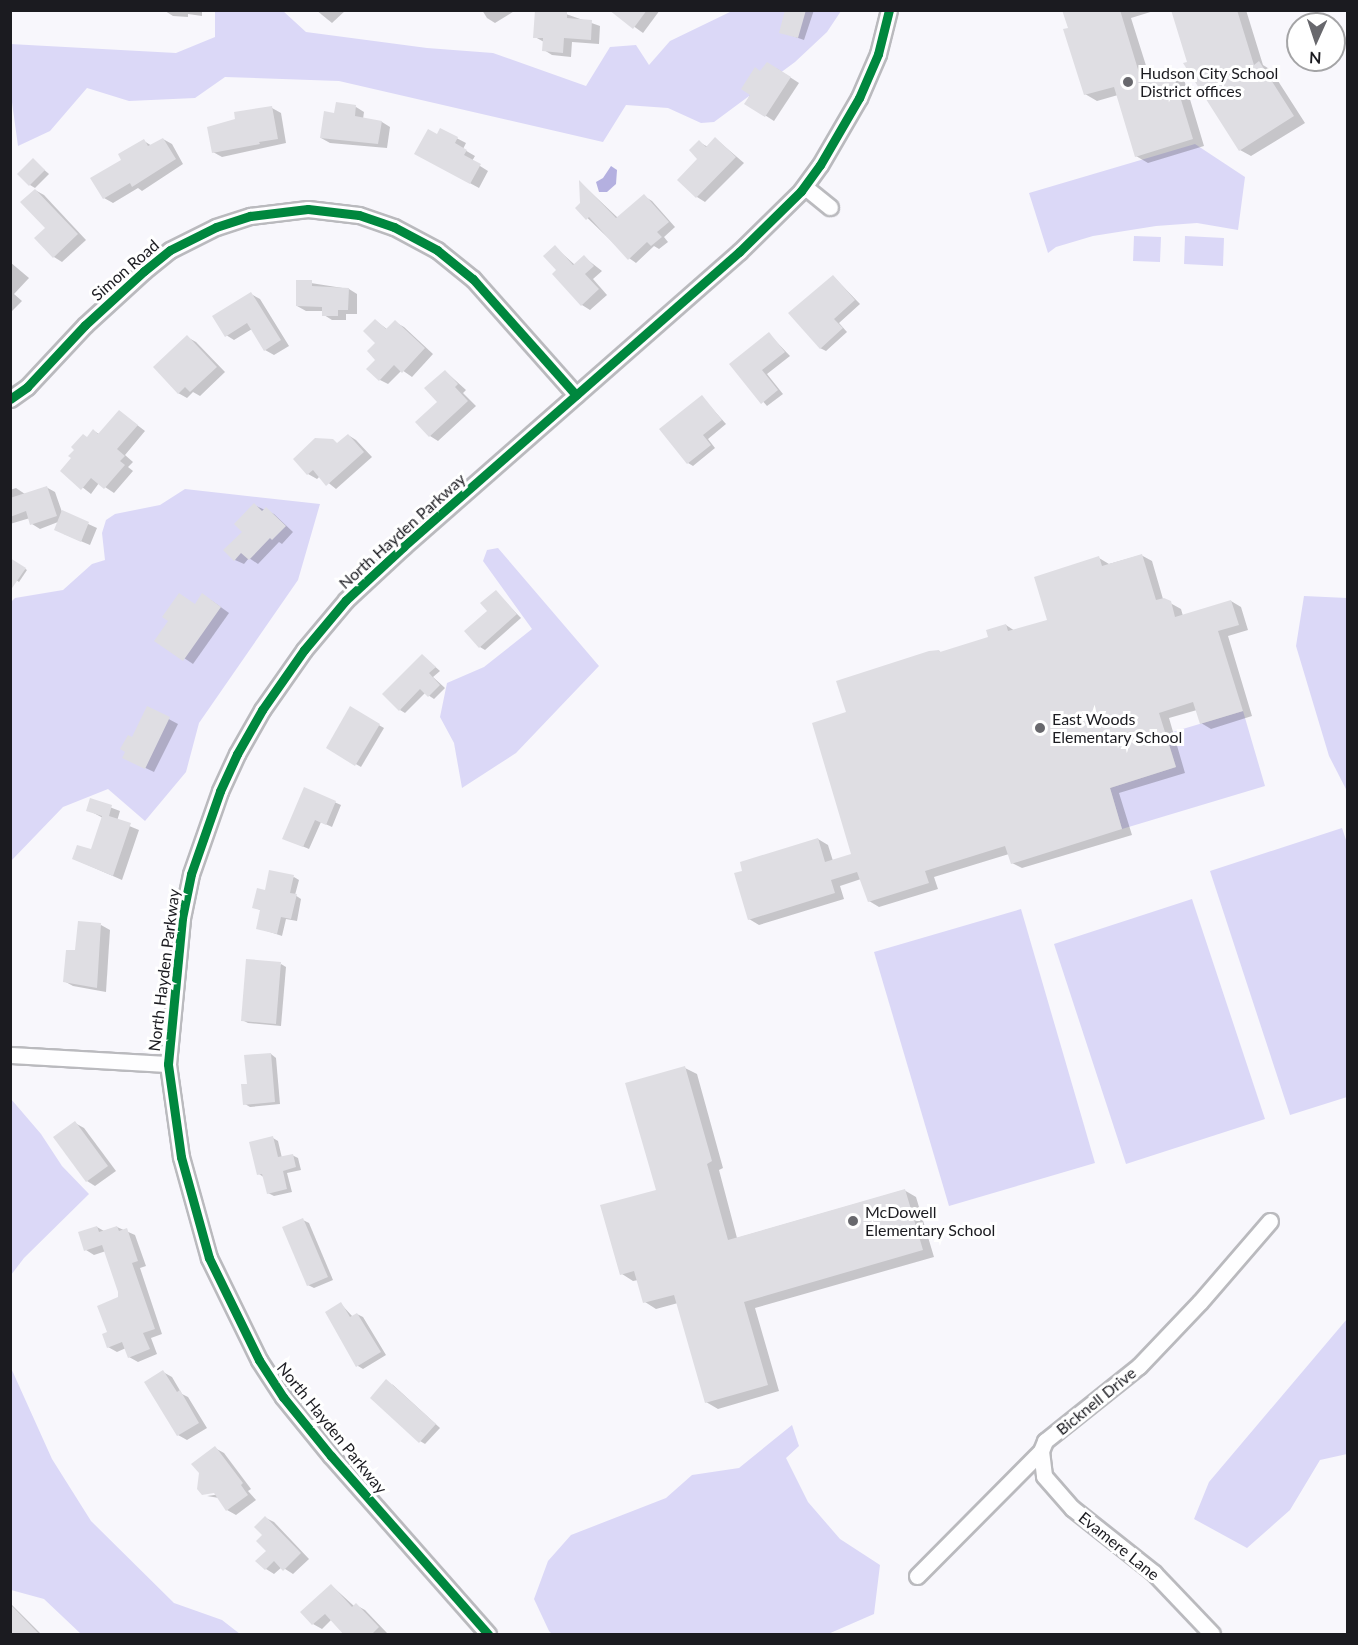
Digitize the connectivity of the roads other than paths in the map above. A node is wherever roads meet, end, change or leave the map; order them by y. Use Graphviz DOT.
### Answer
graph roads {
  1 [pos="889,10"];
  2 [pos="805,187"];
  3 [pos="830,207"];
  4 [pos="576,395"];
  5 [pos="10,399"];
  6 [pos="10,1055"];
  7 [pos="168,1064"];
  8 [pos="1270,1221"];
  9 [pos="1041,1451"];
  10 [pos="917,1576"];
  11 [pos="488,1635"];
  12 [pos="1212,1635"];
  1 -- 2 [label="street, North Hayden Parkway"];
  2 -- 3 [label="street"];
  2 -- 4 [label="street, North Hayden Parkway"];
  4 -- 5 [label="street, Simon Road"];
  4 -- 7 [label="street, North Hayden Parkway"];
  6 -- 7 [label="street"];
  7 -- 11 [label="street, North Hayden Parkway"];
  8 -- 9 [label="street, Bicknell Drive"];
  9 -- 10 [label="street, Bicknell Drive"];
  9 -- 12 [label="street, Evamere Lane"];
}
